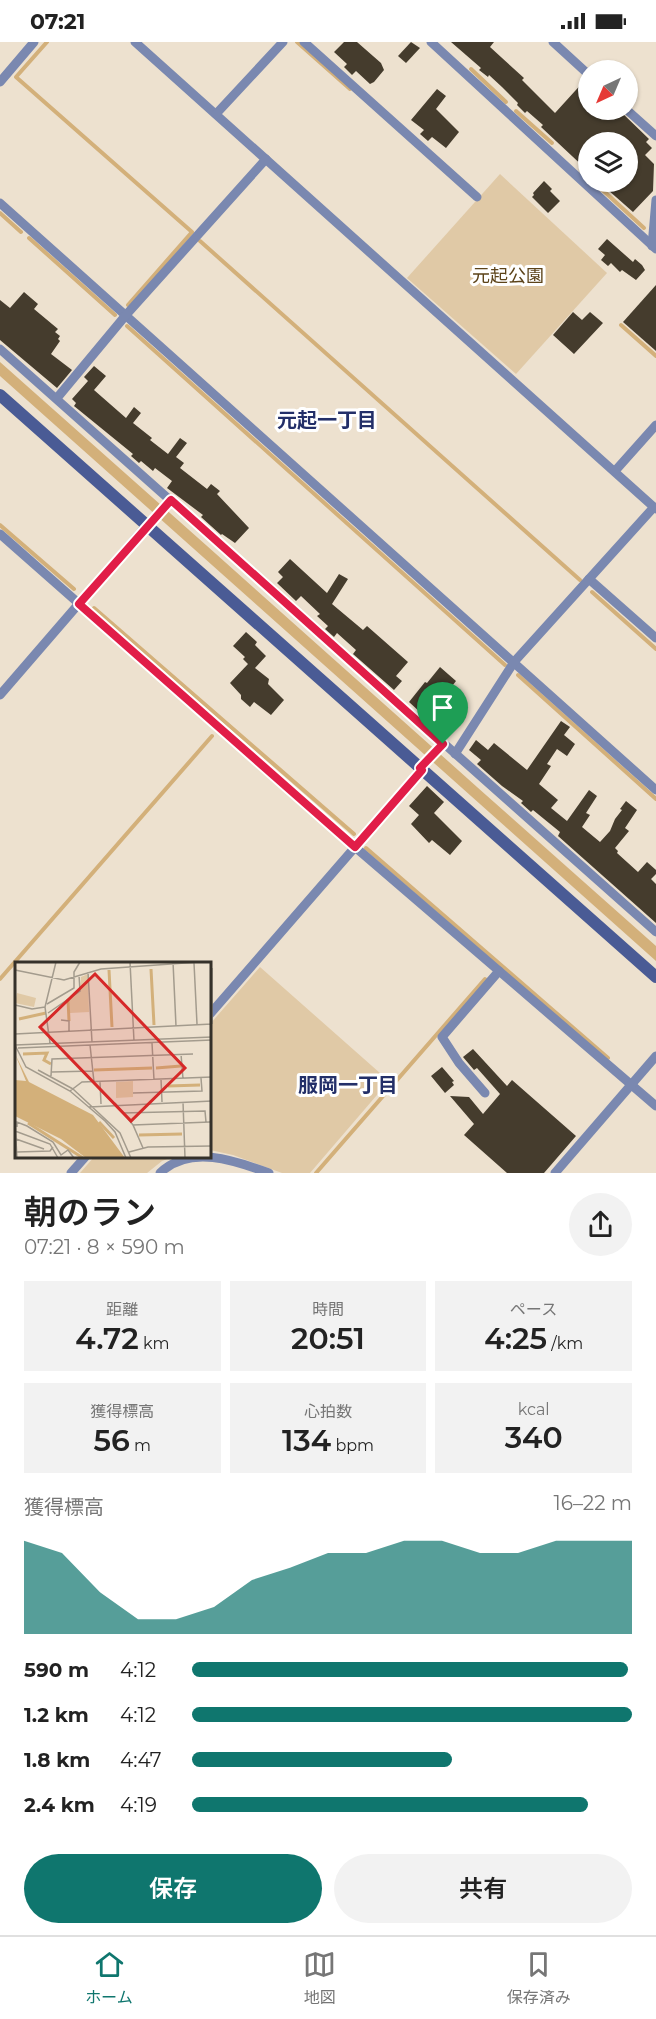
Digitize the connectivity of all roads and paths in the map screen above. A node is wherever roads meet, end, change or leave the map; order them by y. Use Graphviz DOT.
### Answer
graph roads {
  1 [pos="34,42"];
  2 [pos="135,42"];
  3 [pos="282,42"];
  4 [pos="304,42"];
  5 [pos="431,42"];
  6 [pos="553,42"];
  7 [pos="578,65"];
  8 [pos="0,82"];
  9 [pos="216,114"];
  10 [pos="638,120"];
  11 [pos="656,136"];
  12 [pos="266,159"];
  13 [pos="477,197"];
  14 [pos="656,200"];
  15 [pos="0,203"];
  16 [pos="654,248"];
  17 [pos="126,315"];
  18 [pos="0,349"];
  19 [pos="0,395"];
  20 [pos="57,398"];
  21 [pos="656,425"];
  22 [pos="615,471"];
  23 [pos="169,502"];
  24 [pos="655,508"];
  25 [pos="149,523"];
  26 [pos="0,534"];
  27 [pos="589,579"];
  28 [pos="79,604"];
  29 [pos="656,638"];
  30 [pos="514,662"];
  31 [pos="0,695"];
  32 [pos="441,746"];
  33 [pos="455,754"];
  34 [pos="422,767"];
  35 [pos="656,790"];
  36 [pos="355,847"];
  37 [pos="656,932"];
  38 [pos="499,971"];
  39 [pos="656,977"];
  40 [pos="212,1012"];
  41 [pos="656,1056"];
  42 [pos="632,1085"];
  43 [pos="485,1093"];
  44 [pos="656,1106"];
  45 [pos="84,1158"];
  46 [pos="193,1158"];
  47 [pos="205,1158"];
  48 [pos="71,1173"];
  49 [pos="160,1173"];
  50 [pos="269,1173"];
  51 [pos="555,1173"];
  1 -- 8 [label="street"];
  2 -- 9 [label="street"];
  3 -- 9 [label="street"];
  4 -- 13 [label="street"];
  5 -- 16 [label="street"];
  6 -- 7 [label="street"];
  9 -- 12 [label="street"];
  10 -- 11 [label="street"];
  12 -- 17 [label="street"];
  12 -- 22 [label="street"];
  14 -- 16 [label="street"];
  15 -- 17 [label="street"];
  17 -- 20 [label="street"];
  17 -- 30 [label="street"];
  18 -- 20 [label="street"];
  19 -- 25 [label="street"];
  20 -- 23 [label="street"];
  21 -- 22 [label="street"];
  22 -- 24 [label="street"];
  23 -- 25 [label="street"];
  23 -- 32 [label="street"];
  24 -- 27 [label="street"];
  25 -- 28 [label="street"];
  25 -- 34 [label="street"];
  26 -- 28 [label="street"];
  27 -- 29 [label="street"];
  27 -- 30 [label="street"];
  28 -- 31 [label="street"];
  28 -- 36 [label="street"];
  30 -- 33 [label="street"];
  30 -- 35 [label="street"];
  32 -- 33 [label="street"];
  32 -- 34 [label="street"];
  33 -- 37 [label="street"];
  34 -- 36 [label="street"];
  34 -- 39 [label="street"];
  36 -- 38 [label="street"];
  36 -- 40 [label="street"];
  38 -- 42 [label="street"];
  38 -- 43 [label="street"];
  41 -- 42 [label="street"];
  42 -- 44 [label="street"];
  42 -- 51 [label="street"];
  45 -- 48 [label="street"];
  46 -- 49 [label="street"];
  47 -- 50 [label="street"];
}
